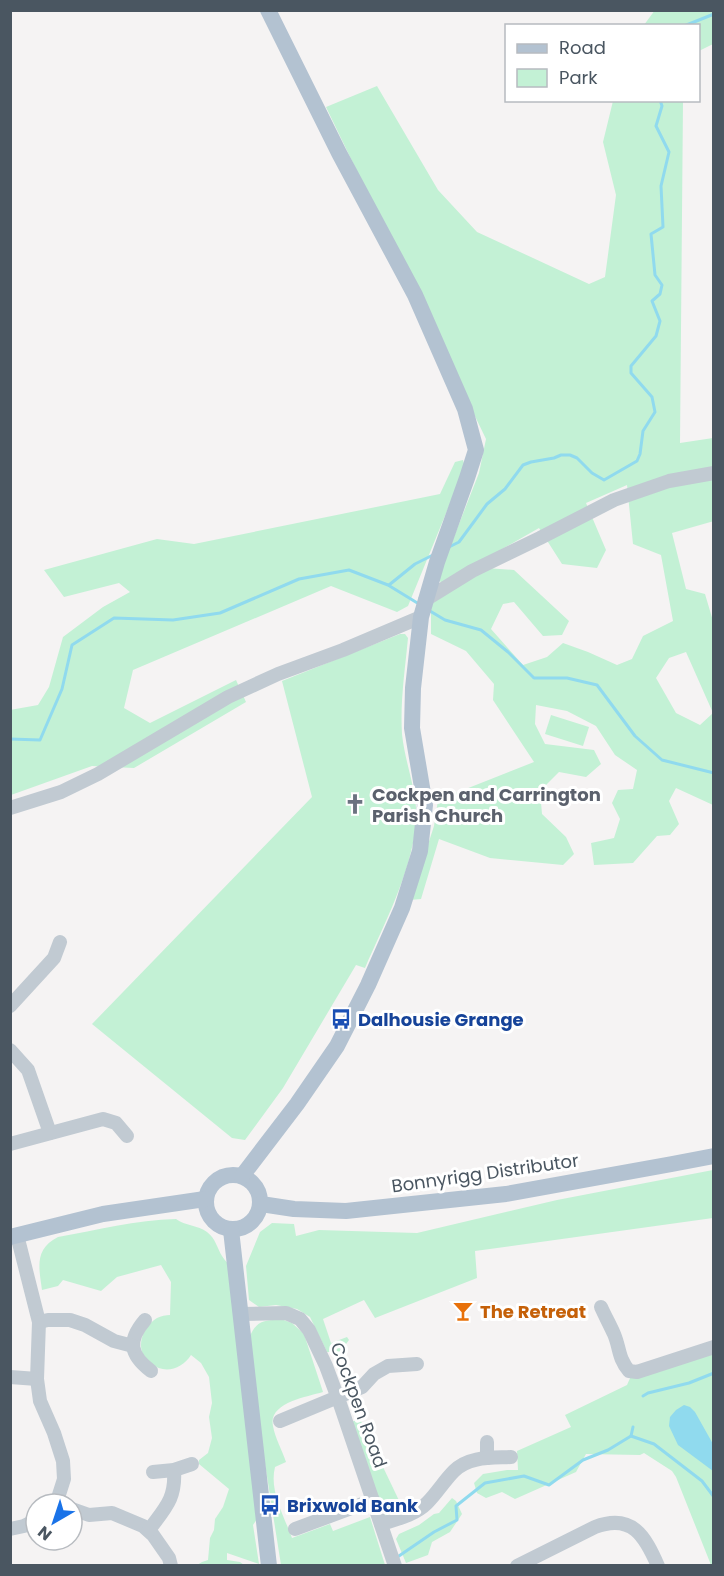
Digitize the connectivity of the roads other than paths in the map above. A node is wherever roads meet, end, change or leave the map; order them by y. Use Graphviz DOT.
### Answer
graph roads {
  1 [pos="268,10"];
  2 [pos="714,473"];
  3 [pos="425,600"];
  4 [pos="421,617"];
  5 [pos="10,808"];
  6 [pos="60,942"];
  7 [pos="10,1005"];
  8 [pos="10,1050"];
  9 [pos="50,1133"];
  10 [pos="127,1136"];
  11 [pos="10,1144"];
  12 [pos="714,1156"];
  13 [pos="242,1176"];
  14 [pos="206,1199"];
  15 [pos="261,1204"];
  16 [pos="231,1230"];
  17 [pos="14,1236"];
  18 [pos="601,1307"];
  19 [pos="241,1314"];
  20 [pos="145,1320"];
  21 [pos="39,1322"];
  22 [pos="133,1346"];
  23 [pos="714,1347"];
  24 [pos="417,1364"];
  25 [pos="151,1371"];
  26 [pos="10,1377"];
  27 [pos="37,1379"];
  28 [pos="338,1397"];
  29 [pos="279,1421"];
  30 [pos="487,1442"];
  31 [pos="511,1457"];
  32 [pos="487,1458"];
  33 [pos="192,1464"];
  34 [pos="174,1470"];
  35 [pos="153,1472"];
  36 [pos="61,1492"];
  37 [pos="373,1500"];
  38 [pos="84,1513"];
  39 [pos="381,1524"];
  40 [pos="295,1528"];
  41 [pos="149,1530"];
  42 [pos="172,1565"];
  43 [pos="269,1566"];
  44 [pos="395,1566"];
  45 [pos="517,1566"];
  46 [pos="658,1566"];
  1 -- 3 [label="main road"];
  2 -- 3 [label="street"];
  3 -- 4 [label="main road"];
  4 -- 5 [label="street"];
  4 -- 13 [label="main road"];
  6 -- 7 [label="street"];
  8 -- 9 [label="street"];
  9 -- 10 [label="street"];
  9 -- 11 [label="street"];
  12 -- 15 [label="main road, Bonnyrigg Distributor"];
  13 -- 14 [label="main road"];
  13 -- 15 [label="main road"];
  14 -- 16 [label="main road"];
  14 -- 17 [label="main road"];
  15 -- 16 [label="main road"];
  16 -- 19 [label="main road"];
  17 -- 21 [label="street"];
  18 -- 23 [label="street"];
  19 -- 28 [label="street, Cockpen Road"];
  19 -- 43 [label="main road"];
  20 -- 22 [label="street"];
  21 -- 22 [label="street"];
  21 -- 27 [label="street"];
  22 -- 25 [label="street"];
  24 -- 28 [label="street"];
  26 -- 27 [label="street"];
  27 -- 36 [label="street"];
  28 -- 29 [label="street"];
  28 -- 37 [label="street, Cockpen Road"];
  30 -- 32 [label="street"];
  31 -- 32 [label="street"];
  32 -- 39 [label="street"];
  33 -- 34 [label="street"];
  34 -- 35 [label="street"];
  34 -- 41 [label="street"];
  37 -- 39 [label="street, Cockpen Road"];
  37 -- 40 [label="street"];
  38 -- 41 [label="street"];
  39 -- 44 [label="street, Cockpen Road"];
  41 -- 42 [label="street"];
  45 -- 46 [label="street"];
}
